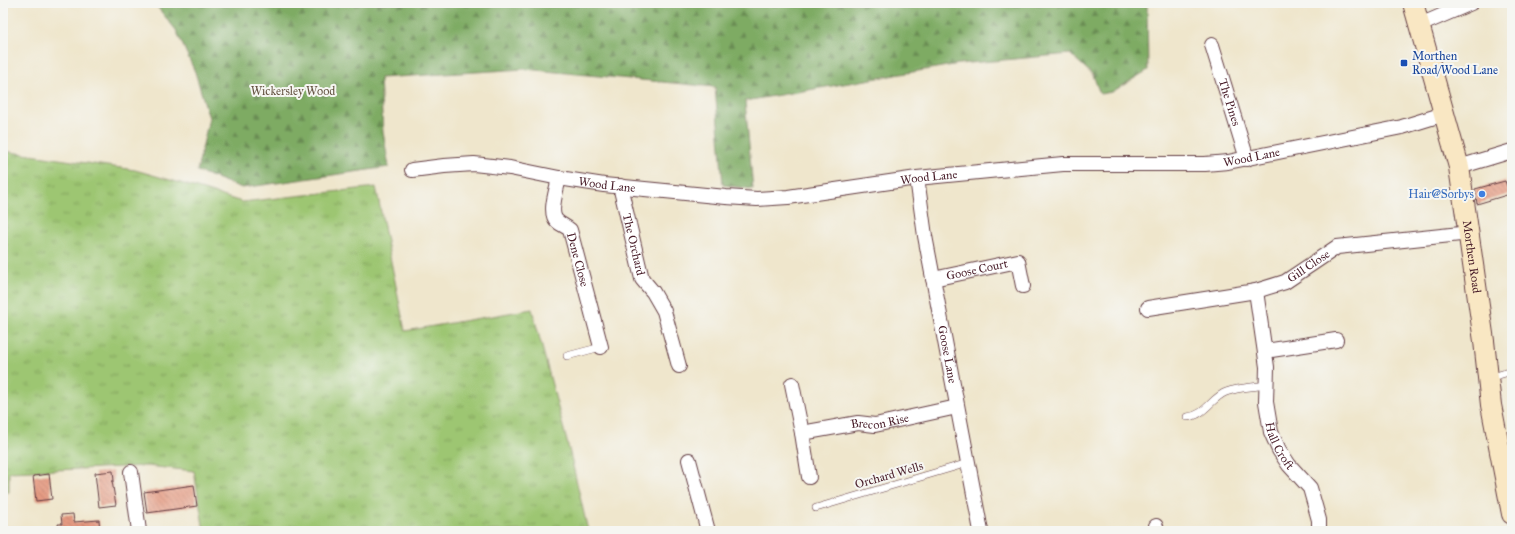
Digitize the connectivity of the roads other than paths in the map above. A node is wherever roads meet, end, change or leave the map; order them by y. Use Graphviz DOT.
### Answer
graph roads {
  1 [pos="1413,3"];
  2 [pos="1471,3"];
  3 [pos="1420,25"];
  4 [pos="1212,45"];
  5 [pos="1444,114"];
  6 [pos="1512,151"];
  7 [pos="1247,159"];
  8 [pos="1459,167"];
  9 [pos="412,170"];
  10 [pos="559,178"];
  11 [pos="917,178"];
  12 [pos="620,186"];
  13 [pos="1470,233"];
  14 [pos="933,278"];
  15 [pos="1023,286"];
  16 [pos="1256,291"];
  17 [pos="1148,308"];
  18 [pos="1336,340"];
  19 [pos="601,347"];
  20 [pos="1265,351"];
  21 [pos="566,356"];
  22 [pos="679,366"];
  23 [pos="1512,370"];
  24 [pos="1489,378"];
  25 [pos="792,384"];
  26 [pos="1267,385"];
  27 [pos="957,407"];
  28 [pos="1187,417"];
  29 [pos="802,433"];
  30 [pos="689,460"];
  31 [pos="968,463"];
  32 [pos="131,472"];
  33 [pos="809,476"];
  34 [pos="816,508"];
  35 [pos="1512,514"];
  36 [pos="139,531"];
  37 [pos="708,531"];
  38 [pos="981,531"];
  39 [pos="1319,531"];
  1 -- 3 [label="main road, Morthen Road"];
  2 -- 3 [label="street"];
  3 -- 5 [label="main road, Morthen Road"];
  4 -- 7 [label="street, The Pines"];
  5 -- 7 [label="street, Wood Lane"];
  5 -- 8 [label="main road, Morthen Road"];
  6 -- 8 [label="street"];
  7 -- 11 [label="street, Wood Lane"];
  8 -- 13 [label="main road, Morthen Road"];
  9 -- 10 [label="street, Wood Lane"];
  10 -- 12 [label="street, Wood Lane"];
  10 -- 19 [label="street, Dene Close"];
  11 -- 12 [label="street, Wood Lane"];
  11 -- 14 [label="street, Goose Lane"];
  12 -- 22 [label="street, The Orchard"];
  13 -- 16 [label="street, Gill Close"];
  13 -- 24 [label="main road, Morthen Road"];
  14 -- 15 [label="street, Goose Court"];
  14 -- 27 [label="street, Goose Lane"];
  16 -- 17 [label="street, Gill Close"];
  16 -- 20 [label="street, Hall Croft"];
  18 -- 20 [label="street"];
  19 -- 21 [label="lane"];
  20 -- 26 [label="street, Hall Croft"];
  23 -- 24 [label="lane"];
  24 -- 35 [label="main road, Morthen Road"];
  25 -- 29 [label="street"];
  26 -- 28 [label="lane"];
  26 -- 39 [label="street, Hall Croft"];
  27 -- 29 [label="street, Brecon Rise"];
  27 -- 31 [label="street, Goose Lane"];
  29 -- 33 [label="street"];
  30 -- 37 [label="street"];
  31 -- 34 [label="lane, Orchard Wells"];
  31 -- 38 [label="street, Goose Lane"];
  32 -- 36 [label="street"];
}
